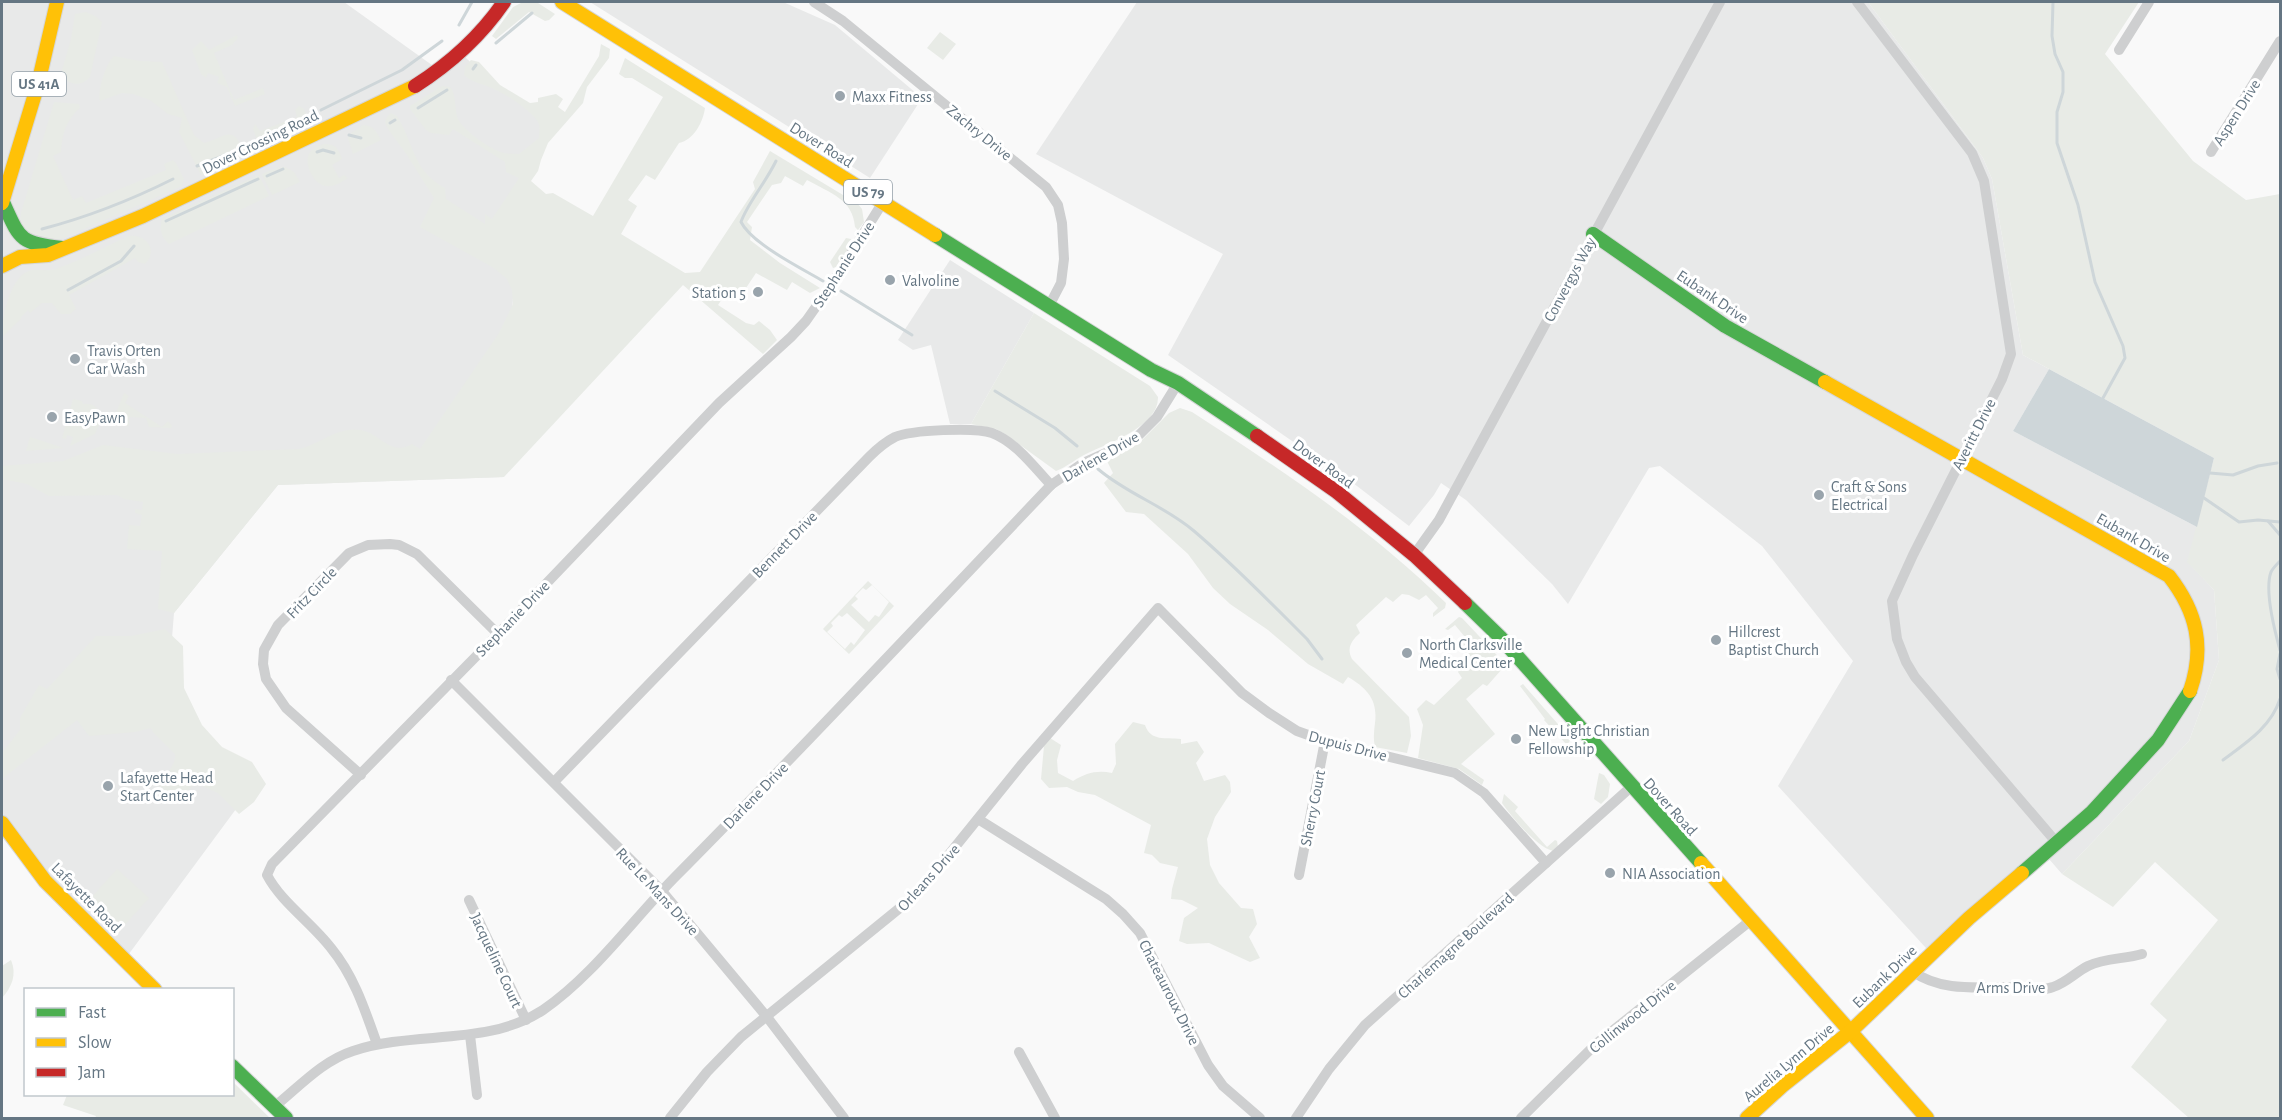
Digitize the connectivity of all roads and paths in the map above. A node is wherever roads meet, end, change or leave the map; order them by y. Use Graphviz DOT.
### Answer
graph roads {
  1 [pos="57,2"];
  2 [pos="504,2"];
  3 [pos="562,2"];
  4 [pos="814,2"];
  5 [pos="1720,2"];
  6 [pos="1857,2"];
  7 [pos="2149,2"];
  8 [pos="2280,41"];
  9 [pos="2119,50"];
  10 [pos="2211,152"];
  11 [pos="2,202"];
  12 [pos="883,202"];
  13 [pos="1593,234"];
  14 [pos="65,249"];
  15 [pos="2,266"];
  16 [pos="1049,306"];
  17 [pos="1178,383"];
  18 [pos="1961,458"];
  19 [pos="1051,484"];
  20 [pos="1414,555"];
  21 [pos="1158,608"];
  22 [pos="498,634"];
  23 [pos="452,680"];
  24 [pos="1324,741"];
  25 [pos="361,774"];
  26 [pos="554,782"];
  27 [pos="1631,787"];
  28 [pos="978,819"];
  29 [pos="2,822"];
  30 [pos="2057,843"];
  31 [pos="1546,863"];
  32 [pos="1299,875"];
  33 [pos="661,891"];
  34 [pos="469,900"];
  35 [pos="1750,921"];
  36 [pos="2142,954"];
  37 [pos="1912,971"];
  38 [pos="153,988"];
  39 [pos="768,1017"];
  40 [pos="526,1020"];
  41 [pos="1851,1031"];
  42 [pos="470,1035"];
  43 [pos="377,1044"];
  44 [pos="1018,1052"];
  45 [pos="234,1068"];
  46 [pos="477,1095"];
  47 [pos="274,1107"];
  48 [pos="286,1119"];
  49 [pos="670,1119"];
  50 [pos="844,1119"];
  51 [pos="1055,1119"];
  52 [pos="1260,1119"];
  53 [pos="1296,1119"];
  54 [pos="1521,1119"];
  55 [pos="1748,1119"];
  56 [pos="1927,1119"];
  1 -- 11 [label="main road, US 41A"];
  2 -- 14 [label="main road, Dover Crossing Road"];
  3 -- 12 [label="main road, Dover Road / US 79"];
  4 -- 16 [label="street, Zachry Drive"];
  5 -- 13 [label="street, Convergys Way"];
  6 -- 18 [label="street, Averitt Drive"];
  7 -- 9 [label="street"];
  8 -- 10 [label="street, Aspen Drive"];
  11 -- 14 [label="main road"];
  12 -- 16 [label="main road, Dover Road / US 79"];
  12 -- 22 [label="street, Stephanie Drive"];
  13 -- 18 [label="main road, Eubank Drive"];
  13 -- 20 [label="street, Convergys Way"];
  14 -- 15 [label="main road, Dover Crossing Road"];
  16 -- 17 [label="main road, Dover Road / US 79"];
  17 -- 19 [label="street, Darlene Drive"];
  17 -- 20 [label="main road, Dover Road / US 79"];
  18 -- 30 [label="street, Averitt Drive"];
  18 -- 30 [label="main road, Eubank Drive"];
  19 -- 26 [label="street, Bennett Drive"];
  19 -- 33 [label="street, Darlene Drive"];
  20 -- 27 [label="main road, Dover Road / US 79"];
  21 -- 24 [label="street, Dupuis Drive"];
  21 -- 28 [label="street, Orleans Drive"];
  22 -- 23 [label="street, Stephanie Drive"];
  22 -- 25 [label="street, Fritz Circle"];
  23 -- 25 [label="street, Stephanie Drive"];
  23 -- 26 [label="street, Rue Le Mans Drive"];
  24 -- 31 [label="street, Dupuis Drive"];
  24 -- 32 [label="street, Sherry Court"];
  25 -- 43 [label="street, Stephanie Drive"];
  26 -- 33 [label="street, Rue Le Mans Drive"];
  27 -- 31 [label="street, Charlemagne Boulevard"];
  27 -- 35 [label="main road, Dover Road / US 79"];
  28 -- 39 [label="street, Orleans Drive"];
  28 -- 52 [label="street, Chateauroux Drive"];
  29 -- 38 [label="main road, Lafayette Road"];
  30 -- 37 [label="main road, Eubank Drive"];
  31 -- 53 [label="street, Charlemagne Boulevard"];
  33 -- 39 [label="street, Rue Le Mans Drive"];
  33 -- 40 [label="street, Darlene Drive"];
  34 -- 40 [label="street, Jacqueline Court"];
  35 -- 41 [label="main road, Dover Road / US 79"];
  35 -- 54 [label="street, Collinwood Drive"];
  36 -- 37 [label="street, Arms Drive"];
  37 -- 41 [label="main road, Eubank Drive"];
  39 -- 49 [label="street, Orleans Drive"];
  39 -- 50 [label="street, Rue Le Mans Drive"];
  40 -- 42 [label="street, Darlene Drive"];
  41 -- 55 [label="main road, Aurelia Lynn Drive"];
  41 -- 56 [label="main road, Dover Road / US 79"];
  42 -- 43 [label="street, Darlene Drive"];
  42 -- 46 [label="street"];
  43 -- 47 [label="street, Darlene Drive"];
  44 -- 51 [label="street"];
  45 -- 47 [label="main road"];
  47 -- 48 [label="main road"];
}
